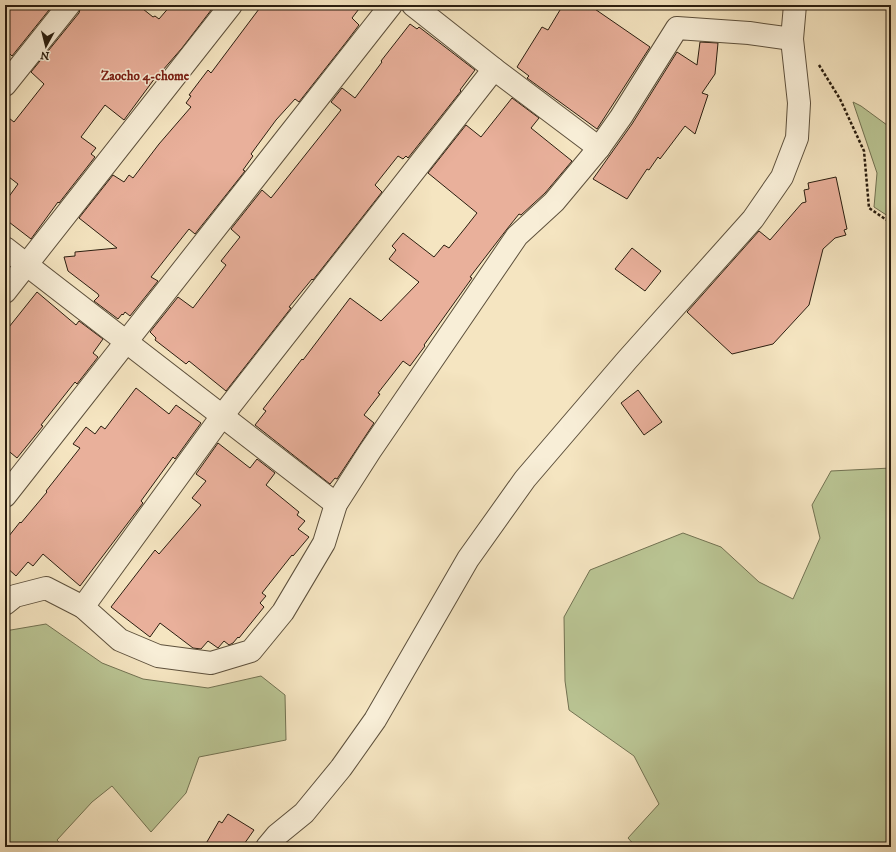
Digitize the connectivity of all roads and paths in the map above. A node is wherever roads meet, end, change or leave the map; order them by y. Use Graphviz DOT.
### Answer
graph roads {
  1 [pos="69,5"];
  2 [pos="231,5"];
  3 [pos="391,5"];
  4 [pos="413,5"];
  5 [pos="795,5"];
  6 [pos="792,39"];
  7 [pos="817,62"];
  8 [pos="494,69"];
  9 [pos="5,85"];
  10 [pos="598,148"];
  11 [pos="891,223"];
  12 [pos="5,248"];
  13 [pos="27,264"];
  14 [pos="5,292"];
  15 [pos="126,341"];
  16 [pos="222,416"];
  17 [pos="5,496"];
  18 [pos="336,504"];
  19 [pos="5,604"];
  20 [pos="83,607"];
  21 [pos="267,847"];
  1 -- 9 [label="street"];
  2 -- 13 [label="street"];
  3 -- 15 [label="street"];
  4 -- 8 [label="street"];
  5 -- 6 [label="street"];
  6 -- 10 [label="street"];
  6 -- 21 [label="street"];
  7 -- 11 [label="path"];
  8 -- 10 [label="street"];
  8 -- 16 [label="street"];
  10 -- 18 [label="street"];
  12 -- 13 [label="street"];
  13 -- 14 [label="street"];
  13 -- 15 [label="street"];
  15 -- 16 [label="street"];
  15 -- 17 [label="street"];
  16 -- 18 [label="street"];
  16 -- 20 [label="street"];
  18 -- 20 [label="street"];
  19 -- 20 [label="street"];
}
